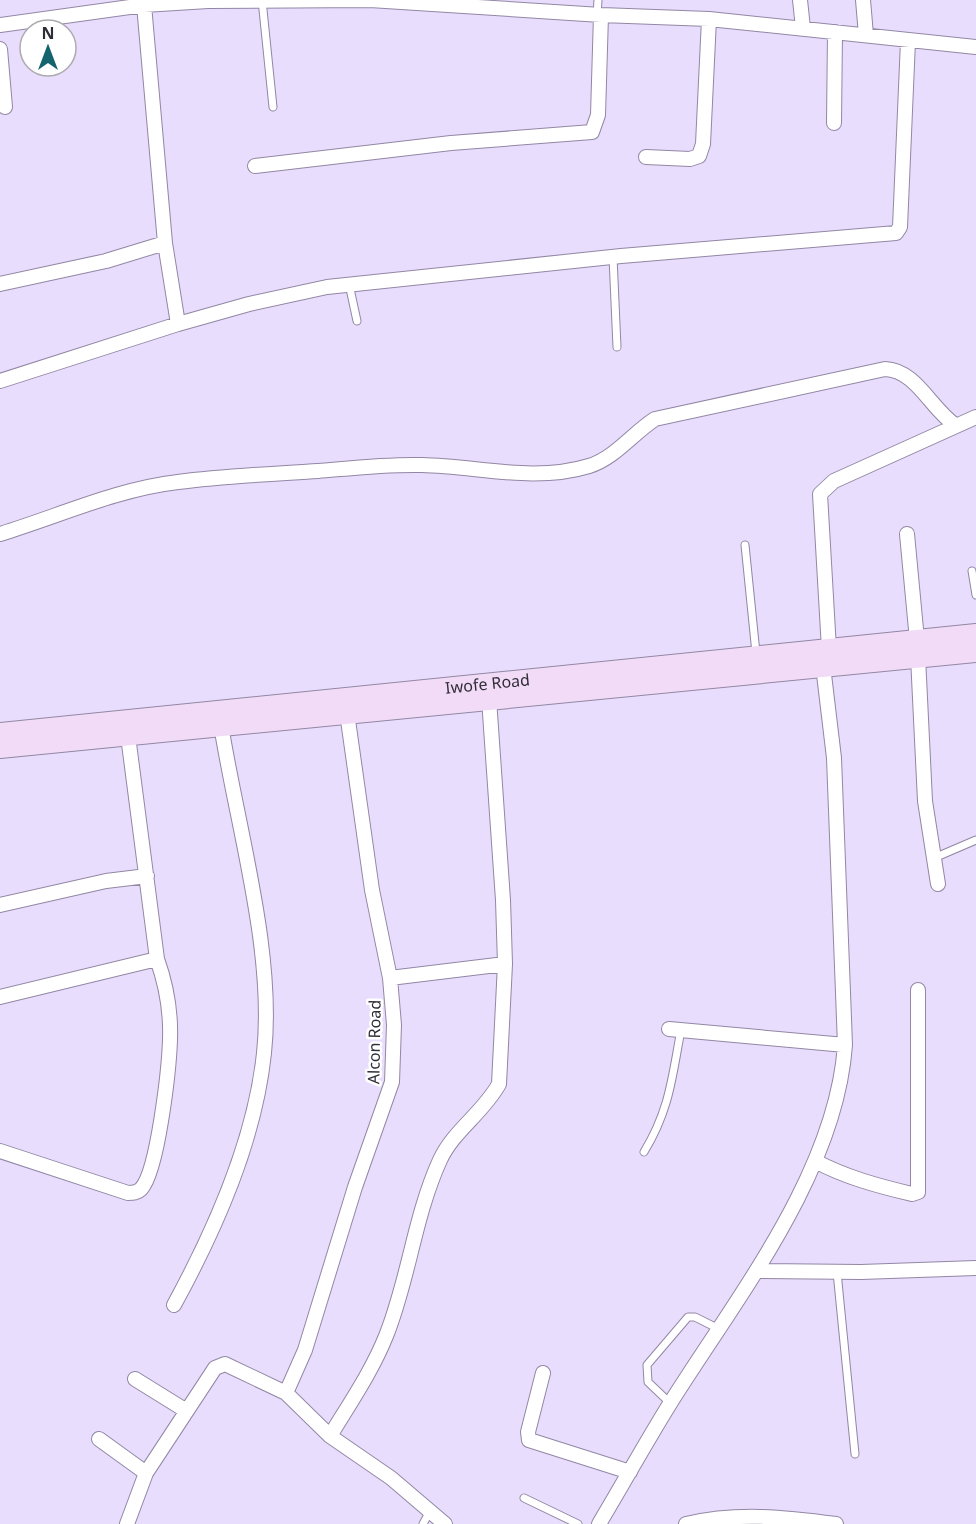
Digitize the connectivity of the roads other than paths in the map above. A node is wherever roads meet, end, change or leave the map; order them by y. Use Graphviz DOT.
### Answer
graph roads {
  1 [pos="78,0"];
  2 [pos="262,0"];
  3 [pos="370,0"];
  4 [pos="598,0"];
  5 [pos="800,0"];
  6 [pos="863,0"];
  7 [pos="208,1"];
  8 [pos="144,5"];
  9 [pos="524,5"];
  10 [pos="77,14"];
  11 [pos="599,15"];
  12 [pos="709,19"];
  13 [pos="0,25"];
  14 [pos="803,28"];
  15 [pos="835,32"];
  16 [pos="866,35"];
  17 [pos="908,41"];
  18 [pos="976,47"];
  19 [pos="0,49"];
  20 [pos="5,107"];
  21 [pos="273,107"];
  22 [pos="834,123"];
  23 [pos="646,157"];
  24 [pos="255,166"];
  25 [pos="165,243"];
  26 [pos="614,257"];
  27 [pos="0,284"];
  28 [pos="349,284"];
  29 [pos="357,321"];
  30 [pos="178,324"];
  31 [pos="617,347"];
  32 [pos="0,381"];
  33 [pos="976,417"];
  34 [pos="955,425"];
  35 [pos="0,534"];
  36 [pos="907,534"];
  37 [pos="745,544"];
  38 [pos="972,571"];
  39 [pos="976,595"];
  40 [pos="976,634"];
  41 [pos="917,649"];
  42 [pos="976,652"];
  43 [pos="756,656"];
  44 [pos="826,657"];
  45 [pos="489,699"];
  46 [pos="347,713"];
  47 [pos="221,725"];
  48 [pos="0,733"];
  49 [pos="128,736"];
  50 [pos="0,748"];
  51 [pos="976,840"];
  52 [pos="933,858"];
  53 [pos="147,876"];
  54 [pos="938,884"];
  55 [pos="0,905"];
  56 [pos="157,959"];
  57 [pos="505,964"];
  58 [pos="390,978"];
  59 [pos="918,990"];
  60 [pos="0,997"];
  61 [pos="675,1029"];
  62 [pos="845,1045"];
  63 [pos="0,1151"];
  64 [pos="644,1152"];
  65 [pos="815,1161"];
  66 [pos="976,1268"];
  67 [pos="757,1271"];
  68 [pos="837,1272"];
  69 [pos="174,1305"];
  70 [pos="719,1329"];
  71 [pos="543,1373"];
  72 [pos="135,1379"];
  73 [pos="286,1393"];
  74 [pos="670,1403"];
  75 [pos="185,1410"];
  76 [pos="330,1436"];
  77 [pos="99,1439"];
  78 [pos="855,1454"];
  79 [pos="630,1472"];
  80 [pos="146,1473"];
  81 [pos="524,1498"];
  82 [pos="430,1511"];
  83 [pos="744,1520"];
  84 [pos="127,1524"];
  85 [pos="423,1524"];
  86 [pos="445,1524"];
  87 [pos="578,1524"];
  88 [pos="599,1524"];
  89 [pos="686,1524"];
  90 [pos="836,1524"];
  1 -- 10 [label="street"];
  2 -- 3 [label="street"];
  2 -- 7 [label="street"];
  2 -- 21 [label="lane"];
  3 -- 9 [label="street"];
  4 -- 11 [label="lane"];
  5 -- 14 [label="street"];
  6 -- 16 [label="street"];
  7 -- 8 [label="street"];
  8 -- 10 [label="street"];
  8 -- 25 [label="street"];
  9 -- 11 [label="street"];
  10 -- 13 [label="street"];
  11 -- 12 [label="street"];
  11 -- 24 [label="street"];
  12 -- 14 [label="street"];
  12 -- 23 [label="street"];
  14 -- 15 [label="street"];
  15 -- 16 [label="street"];
  15 -- 22 [label="street"];
  16 -- 17 [label="street"];
  17 -- 18 [label="street"];
  17 -- 26 [label="street"];
  19 -- 20 [label="street"];
  25 -- 27 [label="street"];
  25 -- 30 [label="street"];
  26 -- 28 [label="street"];
  26 -- 31 [label="lane"];
  28 -- 29 [label="lane"];
  28 -- 30 [label="street"];
  30 -- 32 [label="street"];
  33 -- 34 [label="street"];
  34 -- 35 [label="street"];
  34 -- 44 [label="street"];
  36 -- 41 [label="street"];
  37 -- 43 [label="lane"];
  38 -- 39 [label="lane"];
  40 -- 41 [label="street, Iwofe Road"];
  41 -- 42 [label="street, Iwofe Road"];
  41 -- 44 [label="street, Iwofe Road"];
  41 -- 52 [label="street"];
  43 -- 44 [label="street, Iwofe Road"];
  43 -- 48 [label="street, Iwofe Road"];
  44 -- 45 [label="street, Iwofe Road"];
  44 -- 62 [label="street"];
  45 -- 46 [label="street, Iwofe Road"];
  45 -- 57 [label="street"];
  46 -- 47 [label="street, Iwofe Road"];
  46 -- 58 [label="street, Alcon Road"];
  47 -- 49 [label="street, Iwofe Road"];
  47 -- 69 [label="street"];
  49 -- 50 [label="street, Iwofe Road"];
  49 -- 53 [label="street"];
  51 -- 52 [label="lane"];
  52 -- 54 [label="street"];
  53 -- 55 [label="street"];
  53 -- 56 [label="street"];
  56 -- 60 [label="street"];
  56 -- 63 [label="street"];
  57 -- 58 [label="street"];
  57 -- 76 [label="street"];
  58 -- 73 [label="street, Alcon Road"];
  59 -- 65 [label="street"];
  61 -- 62 [label="street"];
  61 -- 64 [label="lane"];
  62 -- 65 [label="street"];
  65 -- 67 [label="street"];
  66 -- 68 [label="street"];
  67 -- 68 [label="street"];
  67 -- 70 [label="street"];
  68 -- 78 [label="lane"];
  70 -- 74 [label="street"];
  70 -- 74 [label="lane"];
  71 -- 79 [label="street"];
  72 -- 75 [label="street"];
  73 -- 75 [label="street"];
  73 -- 76 [label="street"];
  74 -- 79 [label="street"];
  75 -- 80 [label="street"];
  76 -- 82 [label="street"];
  77 -- 80 [label="street"];
  79 -- 88 [label="street"];
  80 -- 84 [label="street"];
  81 -- 87 [label="lane"];
  82 -- 85 [label="lane"];
  82 -- 86 [label="street"];
  83 -- 89 [label="street"];
  83 -- 90 [label="street"];
}
